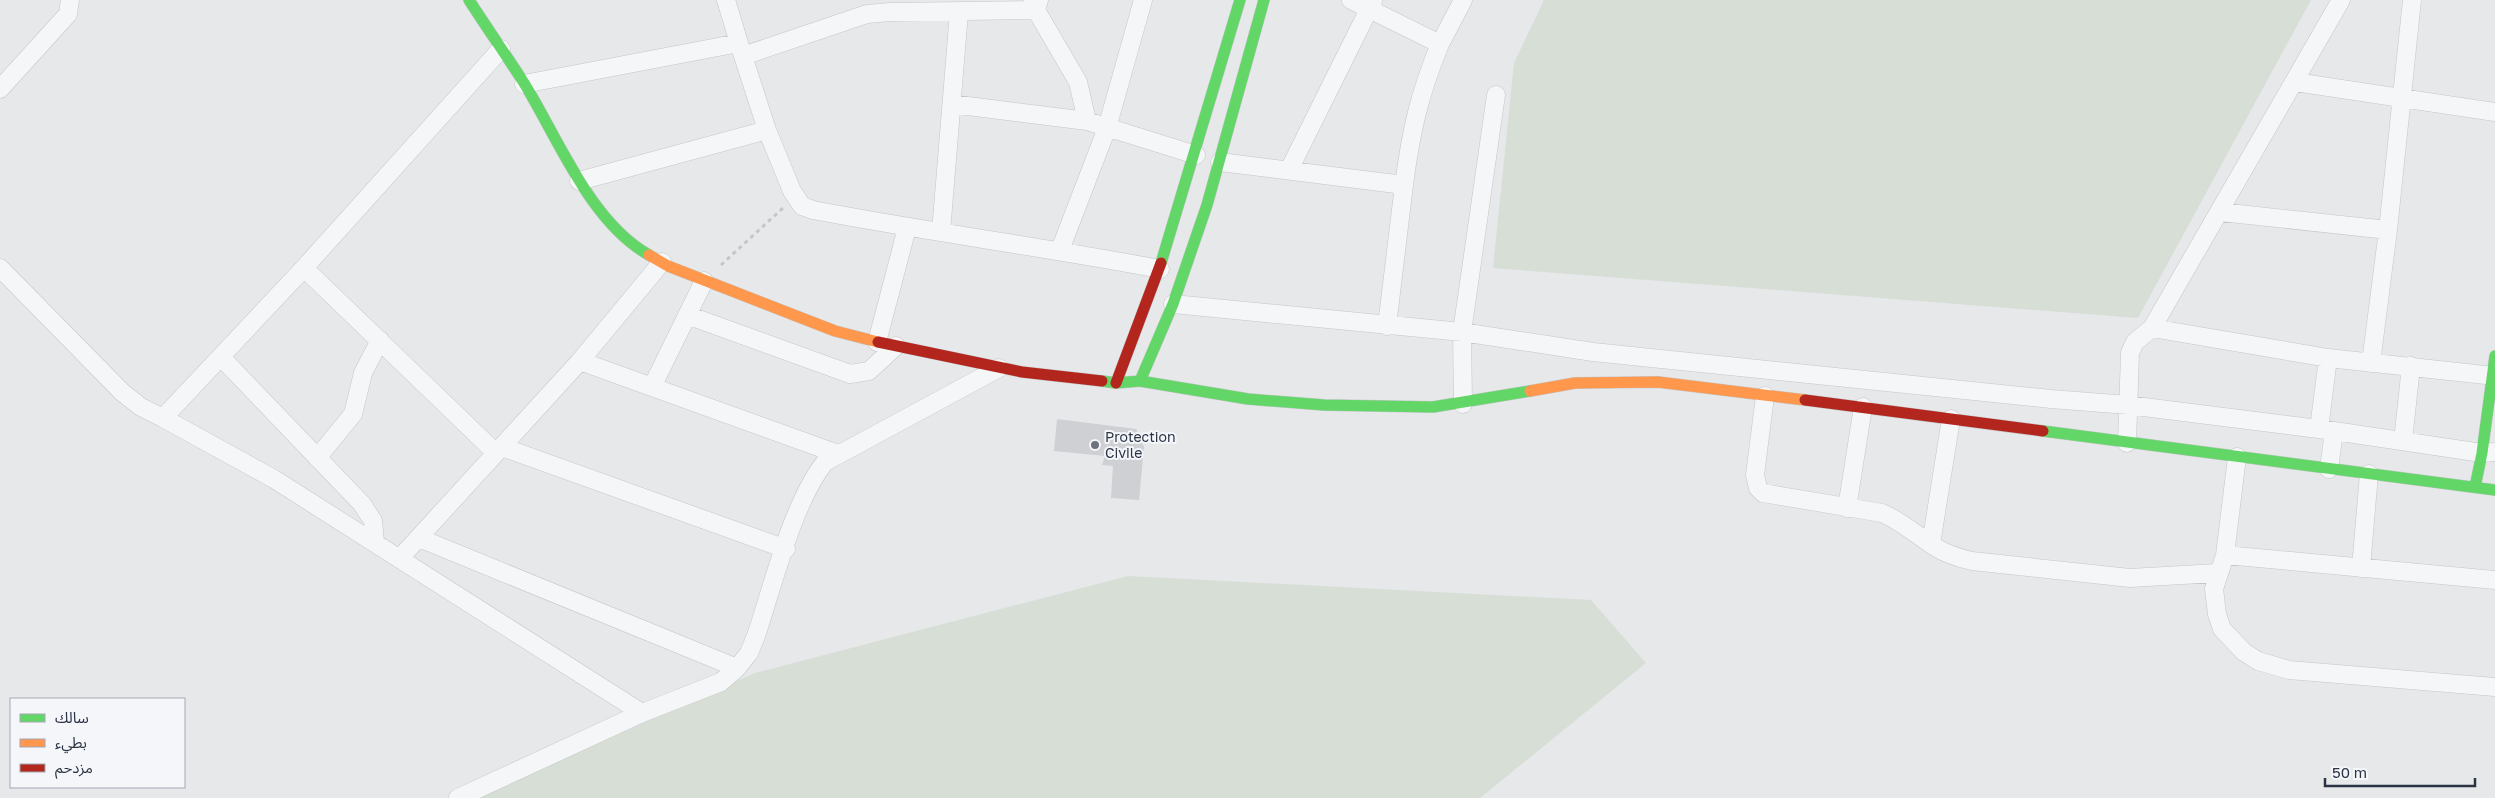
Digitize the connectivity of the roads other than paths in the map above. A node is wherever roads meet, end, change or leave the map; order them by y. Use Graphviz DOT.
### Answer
graph roads {
  1 [pos="70,0"];
  2 [pos="726,0"];
  3 [pos="1143,0"];
  4 [pos="1240,0"];
  5 [pos="1264,0"];
  6 [pos="1351,0"];
  7 [pos="1463,0"];
  8 [pos="2341,0"];
  9 [pos="2412,0"];
  10 [pos="473,3"];
  11 [pos="1036,3"];
  12 [pos="1371,5"];
  13 [pos="888,6"];
  14 [pos="959,12"];
  15 [pos="1440,44"];
  16 [pos="501,49"];
  17 [pos="741,49"];
  18 [pos="2294,82"];
  19 [pos="524,84"];
  20 [pos="0,89"];
  21 [pos="1496,95"];
  22 [pos="2402,99"];
  23 [pos="952,104"];
  24 [pos="2495,112"];
  25 [pos="1087,121"];
  26 [pos="1108,128"];
  27 [pos="767,130"];
  28 [pos="1196,154"];
  29 [pos="1220,162"];
  30 [pos="1289,170"];
  31 [pos="579,181"];
  32 [pos="1404,185"];
  33 [pos="1195,202"];
  34 [pos="2220,212"];
  35 [pos="907,228"];
  36 [pos="2388,230"];
  37 [pos="941,232"];
  38 [pos="1060,250"];
  39 [pos="662,262"];
  40 [pos="0,268"];
  41 [pos="304,268"];
  42 [pos="1160,269"];
  43 [pos="704,280"];
  44 [pos="1173,304"];
  45 [pos="687,315"];
  46 [pos="1387,326"];
  47 [pos="2152,328"];
  48 [pos="1462,332"];
  49 [pos="380,340"];
  50 [pos="877,342"];
  51 [pos="896,346"];
  52 [pos="2495,356"];
  53 [pos="221,357"];
  54 [pos="2328,358"];
  55 [pos="580,361"];
  56 [pos="1702,362"];
  57 [pos="2371,363"];
  58 [pos="2411,366"];
  59 [pos="999,368"];
  60 [pos="2494,376"];
  61 [pos="1140,381"];
  62 [pos="1116,383"];
  63 [pos="652,387"];
  64 [pos="1700,387"];
  65 [pos="1765,396"];
  66 [pos="1463,404"];
  67 [pos="2128,405"];
  68 [pos="1863,407"];
  69 [pos="163,418"];
  70 [pos="1951,419"];
  71 [pos="2326,430"];
  72 [pos="2403,441"];
  73 [pos="2127,443"];
  74 [pos="499,450"];
  75 [pos="2489,452"];
  76 [pos="838,454"];
  77 [pos="2237,457"];
  78 [pos="317,458"];
  79 [pos="2329,469"];
  80 [pos="2370,474"];
  81 [pos="2475,487"];
  82 [pos="2495,490"];
  83 [pos="1847,508"];
  84 [pos="419,538"];
  85 [pos="374,542"];
  86 [pos="1931,544"];
  87 [pos="786,549"];
  88 [pos="2225,555"];
  89 [pos="400,558"];
  90 [pos="2361,568"];
  91 [pos="2217,574"];
  92 [pos="2495,580"];
  93 [pos="737,668"];
  94 [pos="2495,687"];
  95 [pos="642,713"];
  96 [pos="458,798"];
  1 -- 20 [label="street"];
  2 -- 17 [label="street"];
  3 -- 26 [label="street"];
  4 -- 28 [label="main road"];
  5 -- 29 [label="main road"];
  6 -- 12 [label="street"];
  7 -- 15 [label="street"];
  8 -- 18 [label="street"];
  9 -- 22 [label="street"];
  10 -- 16 [label="main road"];
  11 -- 14 [label="street"];
  11 -- 25 [label="street"];
  12 -- 15 [label="street"];
  12 -- 30 [label="street"];
  13 -- 14 [label="street"];
  13 -- 17 [label="street"];
  14 -- 23 [label="street"];
  15 -- 32 [label="street"];
  16 -- 19 [label="main road"];
  16 -- 41 [label="street"];
  17 -- 19 [label="street"];
  17 -- 27 [label="street"];
  18 -- 22 [label="street"];
  18 -- 34 [label="street"];
  19 -- 31 [label="main road"];
  21 -- 48 [label="street"];
  22 -- 24 [label="street"];
  22 -- 36 [label="street"];
  23 -- 25 [label="street"];
  23 -- 37 [label="street"];
  25 -- 26 [label="street"];
  26 -- 28 [label="street"];
  26 -- 38 [label="street"];
  27 -- 31 [label="street"];
  27 -- 35 [label="street"];
  28 -- 33 [label="main road"];
  29 -- 30 [label="street"];
  29 -- 33 [label="main road"];
  30 -- 32 [label="street"];
  31 -- 39 [label="main road"];
  32 -- 46 [label="street"];
  33 -- 42 [label="main road"];
  33 -- 44 [label="main road"];
  34 -- 36 [label="street"];
  34 -- 47 [label="street"];
  35 -- 37 [label="street"];
  35 -- 50 [label="street"];
  36 -- 57 [label="street"];
  37 -- 38 [label="street"];
  38 -- 42 [label="street"];
  39 -- 43 [label="main road"];
  39 -- 55 [label="street"];
  40 -- 69 [label="street"];
  41 -- 49 [label="street"];
  41 -- 53 [label="street"];
  42 -- 62 [label="main road"];
  43 -- 45 [label="street"];
  43 -- 50 [label="main road"];
  44 -- 46 [label="street"];
  44 -- 61 [label="main road"];
  45 -- 51 [label="street"];
  45 -- 63 [label="street"];
  46 -- 48 [label="street"];
  47 -- 54 [label="street"];
  47 -- 67 [label="street"];
  48 -- 56 [label="street"];
  48 -- 66 [label="street"];
  49 -- 74 [label="street"];
  49 -- 78 [label="street"];
  50 -- 51 [label="main road"];
  51 -- 59 [label="main road"];
  52 -- 60 [label="main road"];
  53 -- 69 [label="street"];
  53 -- 78 [label="street"];
  54 -- 57 [label="street"];
  54 -- 71 [label="street"];
  55 -- 63 [label="street"];
  55 -- 74 [label="street"];
  56 -- 64 [label="street"];
  56 -- 67 [label="street"];
  57 -- 58 [label="street"];
  58 -- 60 [label="street"];
  58 -- 72 [label="street"];
  59 -- 62 [label="main road"];
  59 -- 76 [label="street"];
  60 -- 75 [label="main road"];
  61 -- 62 [label="main road"];
  61 -- 66 [label="main road"];
  63 -- 76 [label="street"];
  64 -- 65 [label="main road"];
  64 -- 66 [label="main road"];
  65 -- 68 [label="main road"];
  65 -- 83 [label="street"];
  67 -- 71 [label="street"];
  67 -- 73 [label="street"];
  68 -- 70 [label="main road"];
  68 -- 83 [label="street"];
  69 -- 85 [label="street"];
  70 -- 73 [label="main road"];
  70 -- 86 [label="street"];
  71 -- 72 [label="street"];
  71 -- 79 [label="street"];
  72 -- 75 [label="street"];
  73 -- 77 [label="main road"];
  74 -- 84 [label="street"];
  74 -- 87 [label="street"];
  75 -- 81 [label="main road"];
  76 -- 87 [label="street"];
  77 -- 79 [label="main road"];
  77 -- 88 [label="street"];
  78 -- 85 [label="street"];
  79 -- 80 [label="main road"];
  80 -- 81 [label="main road"];
  80 -- 90 [label="street"];
  81 -- 82 [label="main road"];
  83 -- 86 [label="street"];
  84 -- 89 [label="street"];
  84 -- 93 [label="street"];
  85 -- 89 [label="street"];
  86 -- 91 [label="street"];
  87 -- 93 [label="street"];
  88 -- 90 [label="street"];
  88 -- 91 [label="street"];
  89 -- 95 [label="street"];
  90 -- 92 [label="street"];
  91 -- 94 [label="street"];
  93 -- 95 [label="street"];
  95 -- 96 [label="street"];
}
